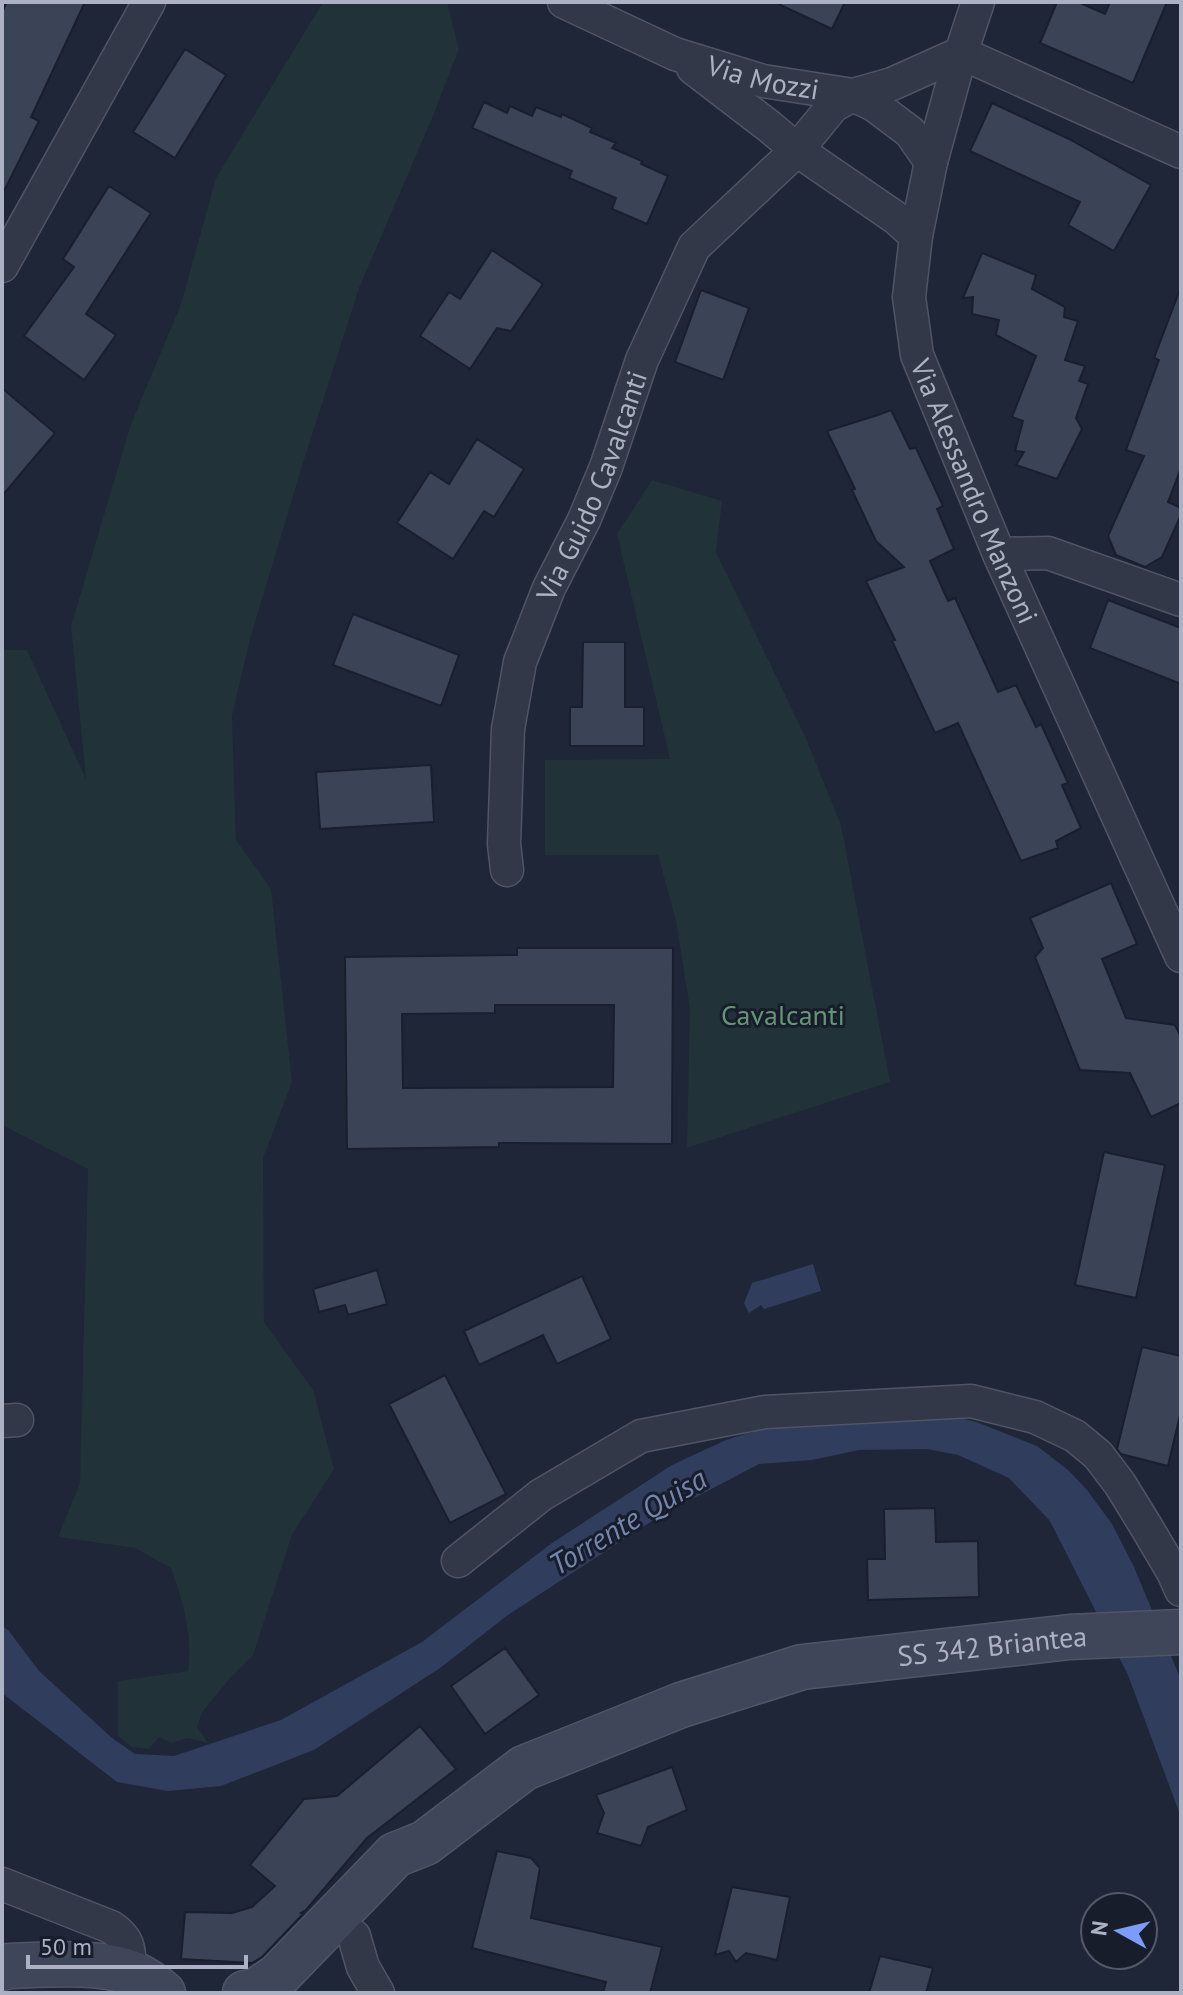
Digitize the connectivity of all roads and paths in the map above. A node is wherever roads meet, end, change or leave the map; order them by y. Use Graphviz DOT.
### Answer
graph roads {
  1 [pos="149,2"];
  2 [pos="564,2"];
  3 [pos="978,2"];
  4 [pos="961,53"];
  5 [pos="675,54"];
  6 [pos="853,95"];
  7 [pos="797,150"];
  8 [pos="1181,152"];
  9 [pos="931,162"];
  10 [pos="12,225"];
  11 [pos="916,236"];
  12 [pos="2,266"];
  13 [pos="999,554"];
  14 [pos="1181,600"];
  15 [pos="507,870"];
  16 [pos="1181,956"];
  17 [pos="458,1561"];
  18 [pos="1181,1590"];
  19 [pos="1181,1632"];
  20 [pos="425,1843"];
  21 [pos="2,1884"];
  22 [pos="354,1936"];
  23 [pos="2,1968"];
  24 [pos="147,1983"];
  25 [pos="245,1993"];
  26 [pos="294,1993"];
  27 [pos="378,1993"];
  1 -- 10 [label="street"];
  2 -- 5 [label="street, Via Mozzi"];
  3 -- 4 [label="street, Via Alessandro Manzoni"];
  4 -- 6 [label="street, Via Mozzi"];
  4 -- 8 [label="street"];
  4 -- 9 [label="street, Via Alessandro Manzoni"];
  5 -- 6 [label="street, Via Mozzi"];
  5 -- 7 [label="street, Via Mozzi"];
  6 -- 7 [label="street, Via Mozzi"];
  6 -- 9 [label="street, Via Mozzi"];
  7 -- 11 [label="street, Via Mozzi"];
  7 -- 15 [label="street, Via Guido Cavalcanti"];
  9 -- 11 [label="street, Via Alessandro Manzoni"];
  10 -- 12 [label="street"];
  11 -- 13 [label="street, Via Alessandro Manzoni"];
  13 -- 14 [label="street"];
  13 -- 16 [label="street, Via Alessandro Manzoni"];
  17 -- 18 [label="street"];
  19 -- 20 [label="main road, SS 342 Briantea"];
  20 -- 22 [label="main road"];
  20 -- 25 [label="main road"];
  21 -- 24 [label="street"];
  22 -- 26 [label="main road"];
  22 -- 27 [label="street"];
  23 -- 24 [label="main road"];
}
